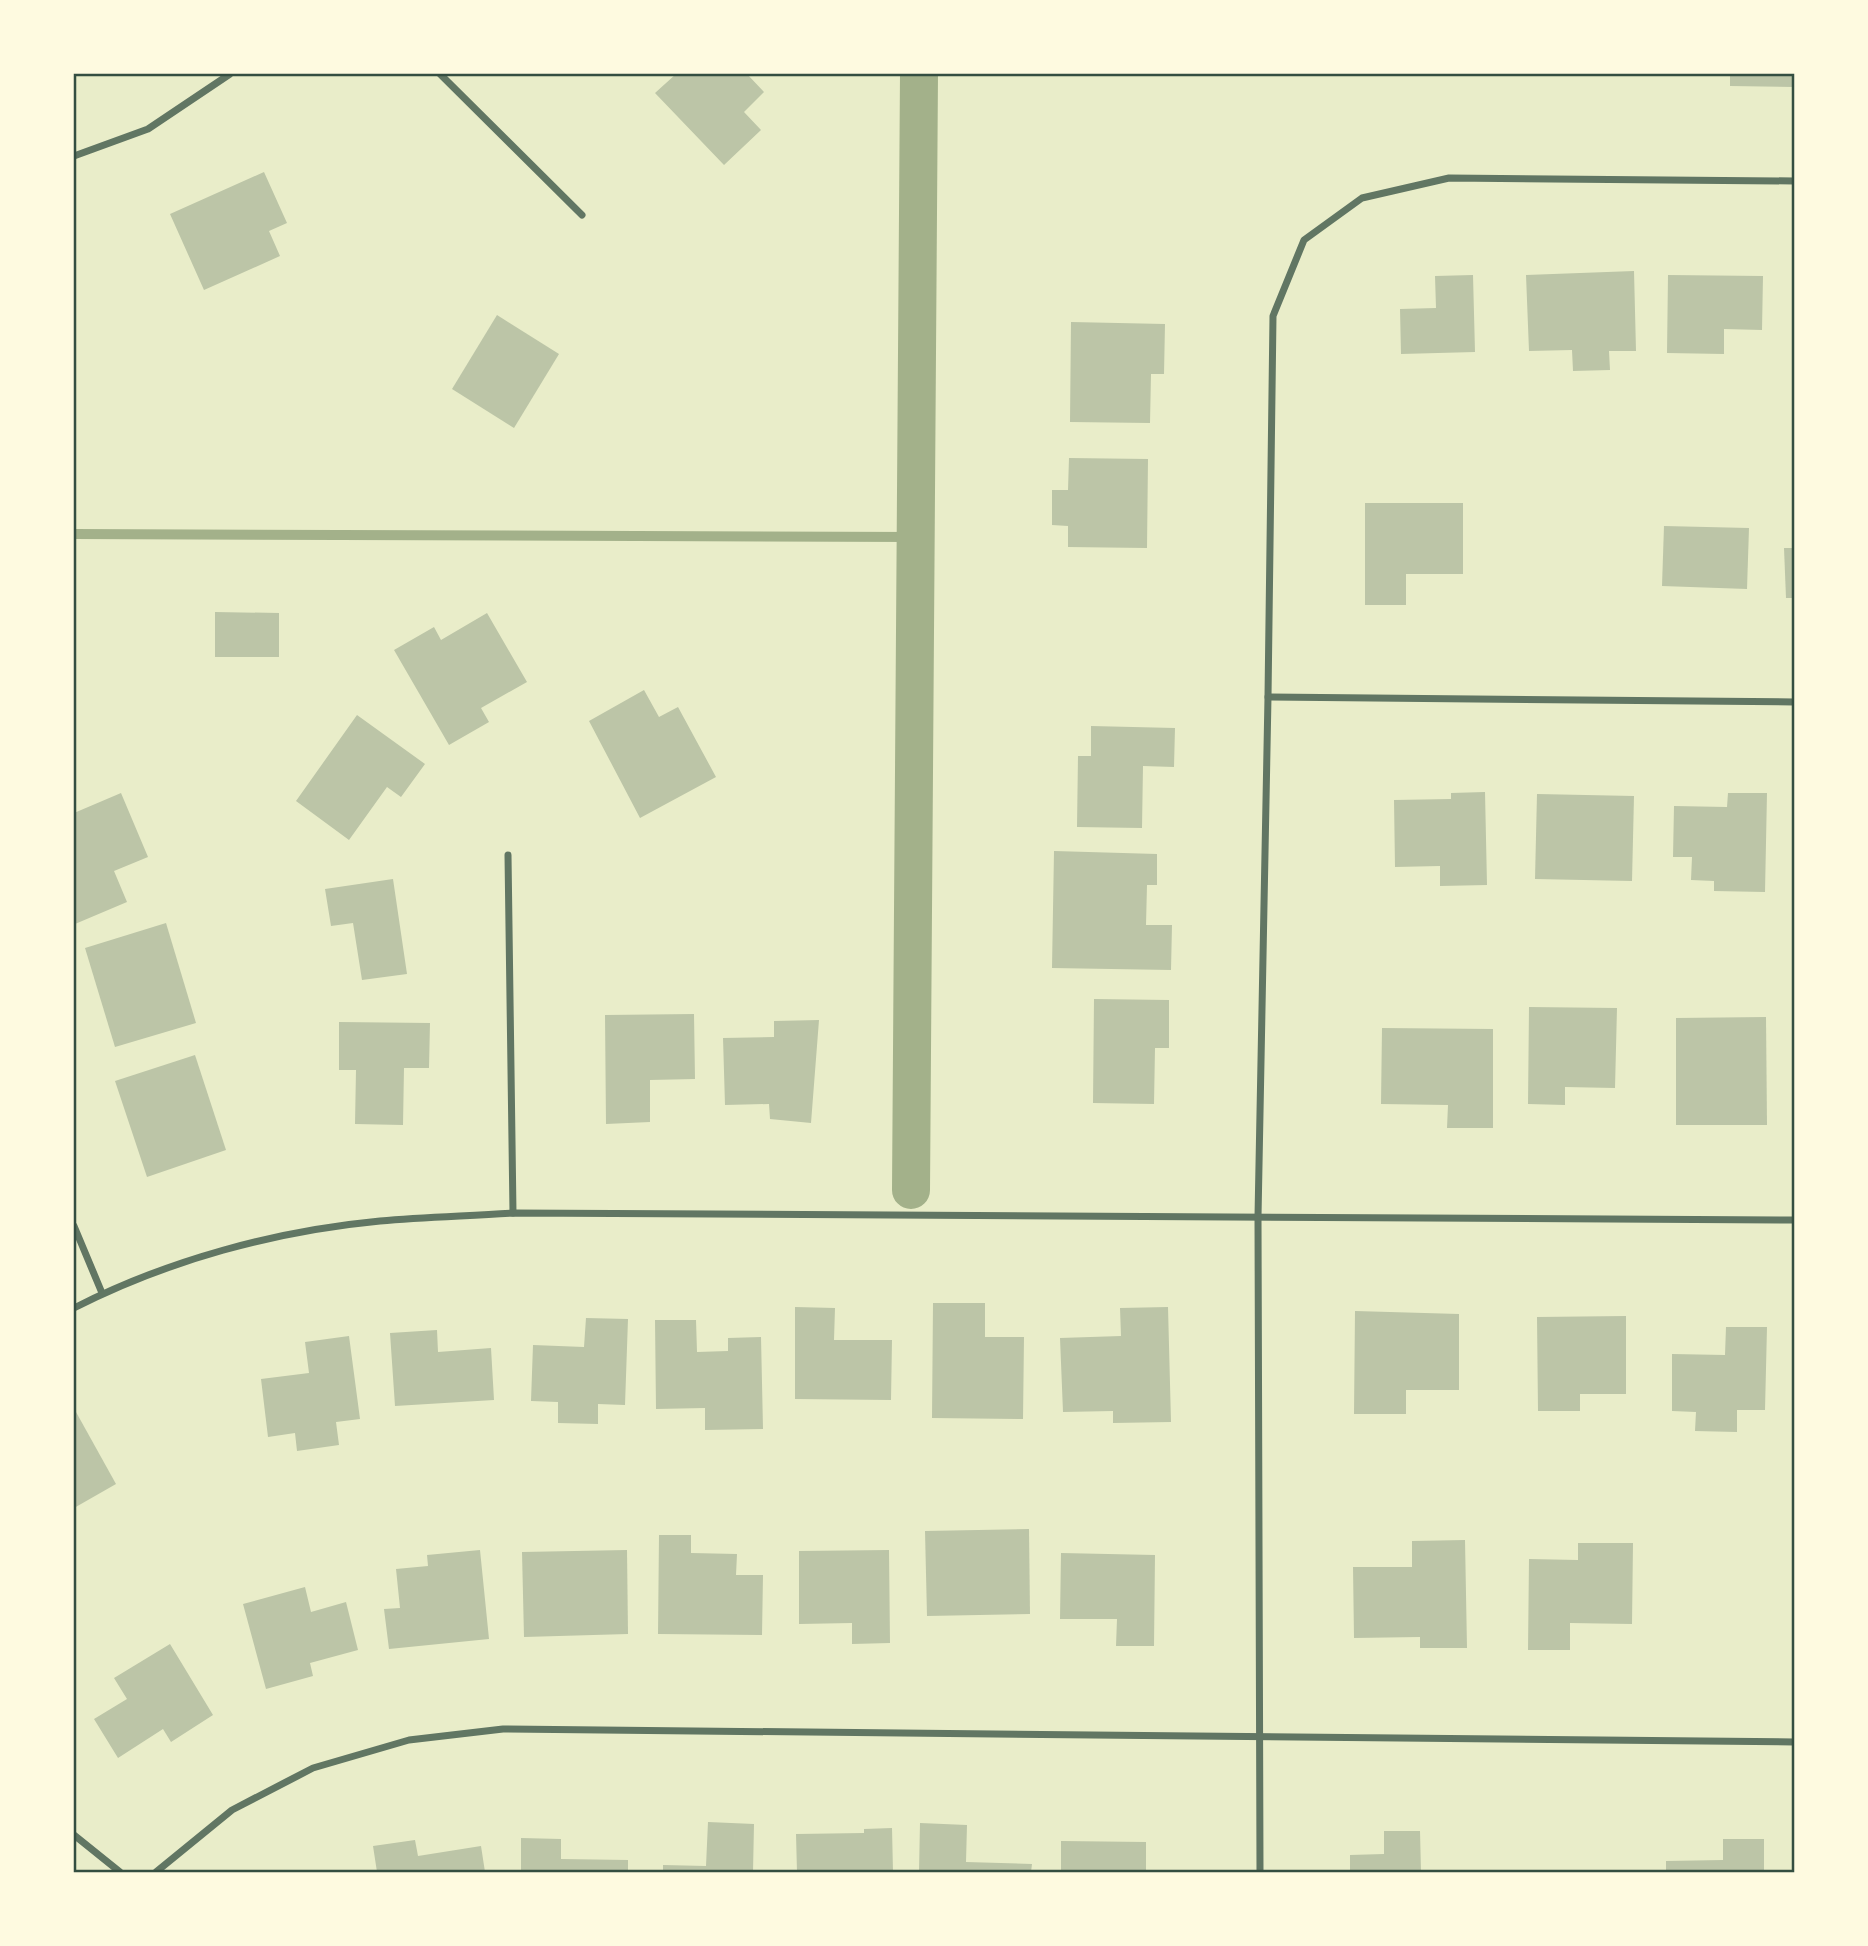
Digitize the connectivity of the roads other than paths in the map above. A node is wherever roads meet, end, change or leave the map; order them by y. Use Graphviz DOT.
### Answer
graph roads {
  1 [pos="230,74"];
  2 [pos="440,74"];
  3 [pos="74,156"];
  4 [pos="1794,181"];
  5 [pos="582,215"];
  6 [pos="1268,697"];
  7 [pos="1794,702"];
  8 [pos="508,855"];
  9 [pos="513,1213"];
  10 [pos="1258,1217"];
  11 [pos="1794,1220"];
  12 [pos="74,1226"];
  13 [pos="102,1293"];
  14 [pos="74,1308"];
  15 [pos="1260,1738"];
  16 [pos="1794,1742"];
  17 [pos="74,1835"];
  18 [pos="120,1872"];
  19 [pos="156,1872"];
  20 [pos="1260,1872"];
  1 -- 3 [label="street"];
  2 -- 5 [label="street"];
  4 -- 6 [label="street"];
  6 -- 7 [label="street"];
  6 -- 10 [label="street"];
  8 -- 9 [label="street"];
  9 -- 10 [label="street"];
  9 -- 13 [label="street"];
  10 -- 11 [label="street"];
  10 -- 15 [label="street"];
  12 -- 13 [label="street"];
  13 -- 14 [label="street"];
  15 -- 16 [label="street"];
  15 -- 19 [label="street"];
  15 -- 20 [label="street"];
  17 -- 18 [label="street"];
}
